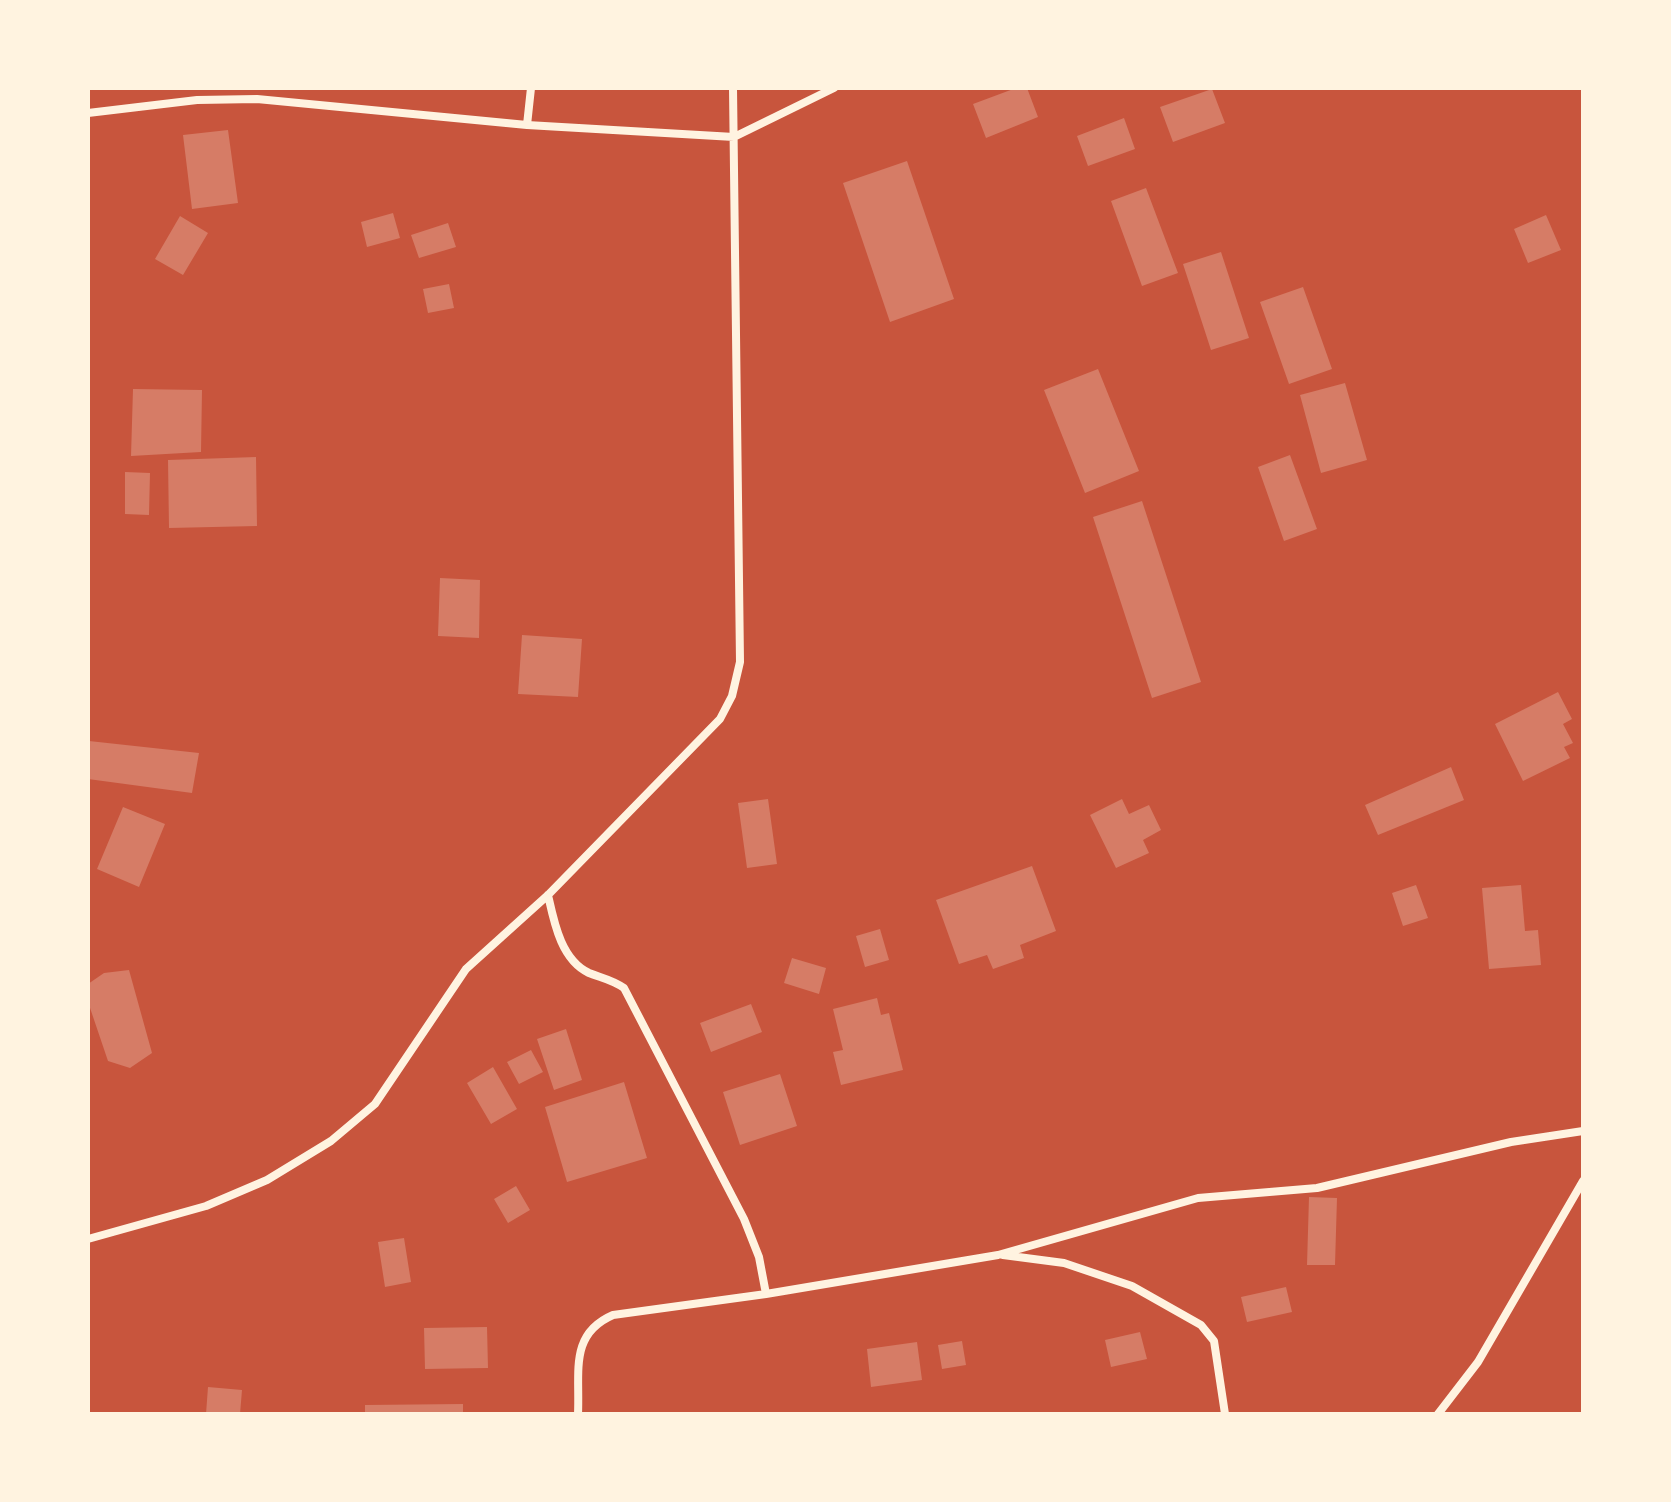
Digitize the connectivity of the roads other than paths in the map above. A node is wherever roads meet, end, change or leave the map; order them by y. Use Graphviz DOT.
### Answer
graph roads {
  1 [pos="531,88"];
  2 [pos="733,88"];
  3 [pos="834,88"];
  4 [pos="88,113"];
  5 [pos="527,125"];
  6 [pos="734,137"];
  7 [pos="548,895"];
  8 [pos="1583,1131"];
  9 [pos="1583,1181"];
  10 [pos="88,1239"];
  11 [pos="998,1255"];
  12 [pos="766,1294"];
  13 [pos="578,1414"];
  14 [pos="1225,1414"];
  15 [pos="1438,1414"];
  1 -- 5 [label="street"];
  2 -- 6 [label="street"];
  3 -- 6 [label="street"];
  4 -- 5 [label="street"];
  5 -- 6 [label="street"];
  6 -- 7 [label="street"];
  7 -- 10 [label="street"];
  7 -- 12 [label="street"];
  8 -- 11 [label="street"];
  9 -- 15 [label="street"];
  11 -- 12 [label="street"];
  11 -- 14 [label="street"];
  12 -- 13 [label="street"];
}
